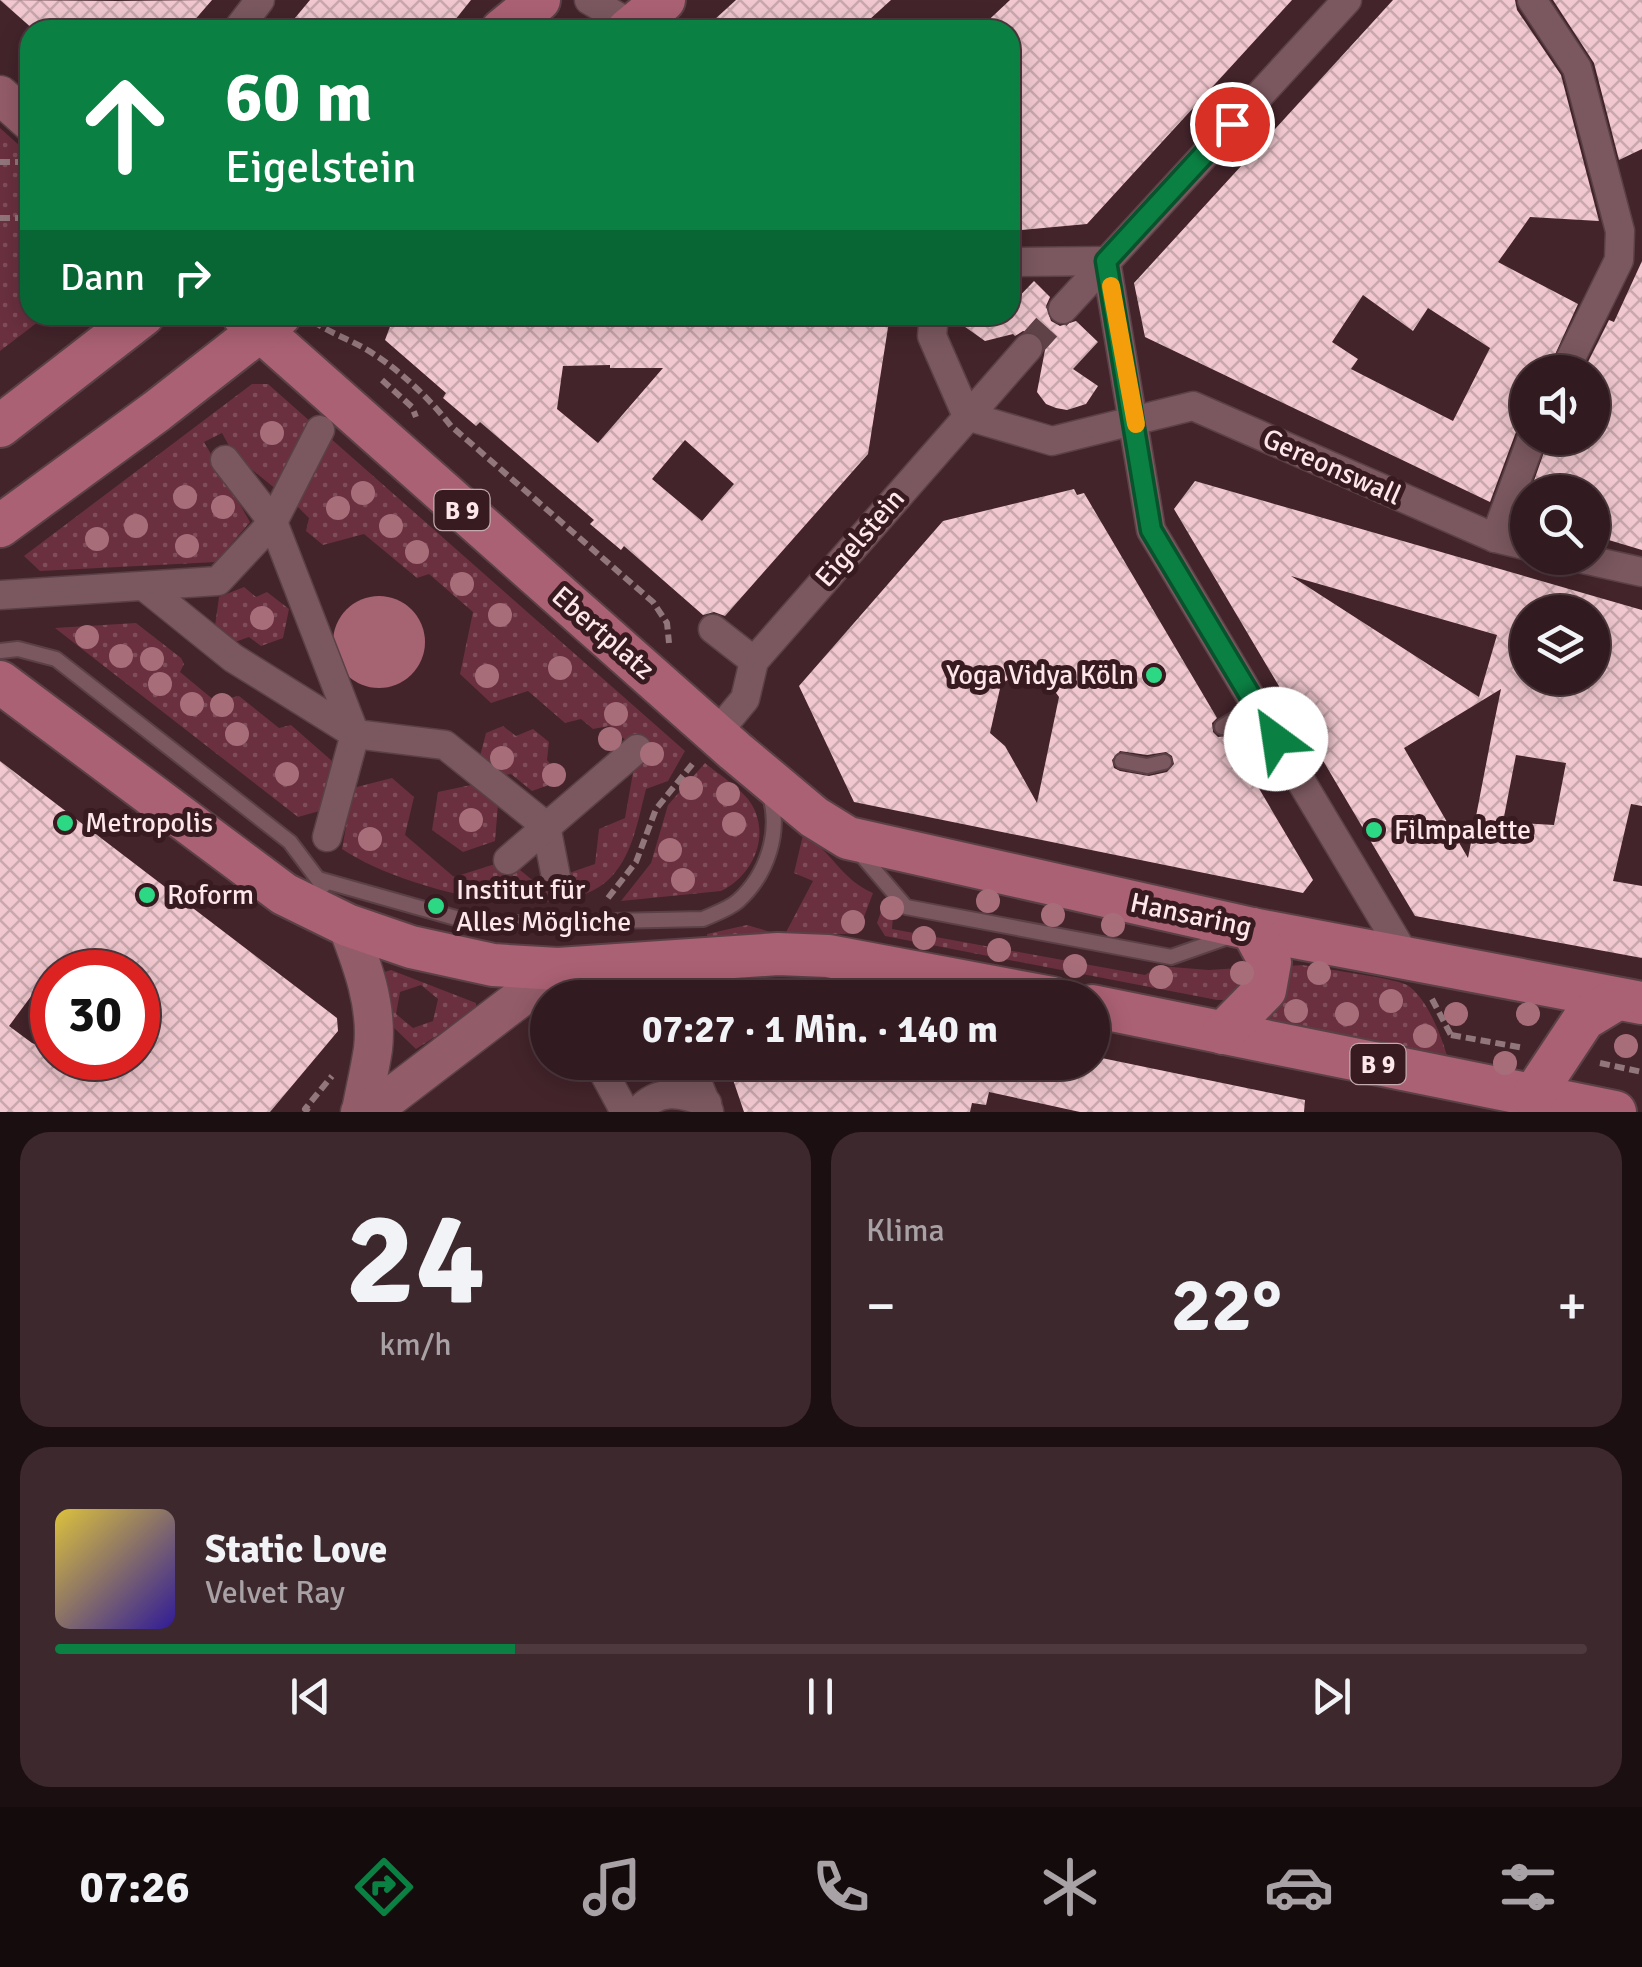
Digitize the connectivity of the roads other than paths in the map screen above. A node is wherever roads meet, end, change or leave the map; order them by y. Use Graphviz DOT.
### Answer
graph roads {
  1 [pos="260,0"];
  2 [pos="538,0"];
  3 [pos="589,0"];
  4 [pos="1532,0"];
  5 [pos="1332,5"];
  6 [pos="245,20"];
  7 [pos="514,20"];
  8 [pos="639,20"];
  9 [pos="0,95"];
  10 [pos="20,113"];
  11 [pos="1106,261"];
  12 [pos="1020,262"];
  13 [pos="1063,309"];
  14 [pos="132,325"];
  15 [pos="255,325"];
  16 [pos="266,325"];
  17 [pos="933,325"];
  18 [pos="1028,348"];
  19 [pos="1572,355"];
  20 [pos="967,416"];
  21 [pos="1135,420"];
  22 [pos="2,429"];
  23 [pos="320,430"];
  24 [pos="1526,455"];
  25 [pos="225,460"];
  26 [pos="273,522"];
  27 [pos="0,526"];
  28 [pos="1495,538"];
  29 [pos="1510,542"];
  30 [pos="1610,565"];
  31 [pos="1642,572"];
  32 [pos="144,587"];
  33 [pos="0,595"];
  34 [pos="713,629"];
  35 [pos="0,652"];
  36 [pos="742,656"];
  37 [pos="0,682"];
  38 [pos="1256,706"];
  39 [pos="1222,727"];
  40 [pos="355,734"];
  41 [pos="716,734"];
  42 [pos="637,749"];
  43 [pos="1122,760"];
  44 [pos="1164,762"];
  45 [pos="762,774"];
  46 [pos="546,826"];
  47 [pos="326,837"];
  48 [pos="508,860"];
  49 [pos="318,879"];
  50 [pos="546,880"];
  51 [pos="348,925"];
  52 [pos="1252,929"];
  53 [pos="1406,957"];
  54 [pos="681,978"];
  55 [pos="550,980"];
  56 [pos="633,980"];
  57 [pos="956,980"];
  58 [pos="1629,1001"];
  59 [pos="530,1004"];
  60 [pos="1110,1010"];
  61 [pos="1223,1033"];
  62 [pos="607,1080"];
  63 [pos="696,1080"];
  64 [pos="1532,1104"];
  65 [pos="708,1108"];
  66 [pos="360,1112"];
  67 [pos="624,1112"];
  68 [pos="636,1112"];
  69 [pos="1615,1112"];
  1 -- 6 [label="street"];
  2 -- 7 [label="main road"];
  3 -- 8 [label="street"];
  4 -- 19 [label="street"];
  5 -- 11 [label="street"];
  9 -- 10 [label="main road"];
  11 -- 12 [label="street"];
  11 -- 13 [label="street"];
  11 -- 21 [label="street"];
  14 -- 22 [label="main road"];
  15 -- 27 [label="main road, Ebertplatz"];
  16 -- 41 [label="main road, Ebertplatz / B 9"];
  17 -- 20 [label="street"];
  18 -- 20 [label="street, Eigelstein"];
  20 -- 21 [label="street"];
  20 -- 36 [label="street, Eigelstein"];
  21 -- 28 [label="street, Gereonswall"];
  21 -- 38 [label="street"];
  23 -- 26 [label="street"];
  24 -- 28 [label="street"];
  25 -- 26 [label="street"];
  26 -- 32 [label="street"];
  26 -- 40 [label="street"];
  28 -- 29 [label="street, Gereonswall"];
  30 -- 31 [label="street"];
  32 -- 33 [label="street"];
  32 -- 40 [label="street"];
  34 -- 36 [label="street"];
  35 -- 49 [label="lane"];
  36 -- 41 [label="street, Eigelstein"];
  37 -- 51 [label="main road"];
  38 -- 39 [label="lane"];
  38 -- 53 [label="street"];
  40 -- 46 [label="street"];
  40 -- 47 [label="street"];
  41 -- 45 [label="main road, Ebertplatz / B 9"];
  42 -- 46 [label="street"];
  43 -- 44 [label="lane"];
  45 -- 49 [label="lane"];
  45 -- 52 [label="main road, Hansaring / B 9"];
  46 -- 48 [label="street"];
  46 -- 50 [label="street"];
  49 -- 51 [label="lane"];
  51 -- 55 [label="main road"];
  51 -- 66 [label="main road"];
  52 -- 53 [label="main road, Hansaring / B 9"];
  52 -- 61 [label="main road"];
  53 -- 58 [label="main road, Hansaring / B 9"];
  54 -- 56 [label="main road"];
  54 -- 57 [label="main road"];
  58 -- 64 [label="main road"];
  59 -- 66 [label="main road"];
  60 -- 61 [label="main road, B 9"];
  61 -- 64 [label="main road, B 9"];
  62 -- 67 [label="street"];
  63 -- 65 [label="street"];
  64 -- 69 [label="main road, B 9"];
  65 -- 68 [label="street"];
}
